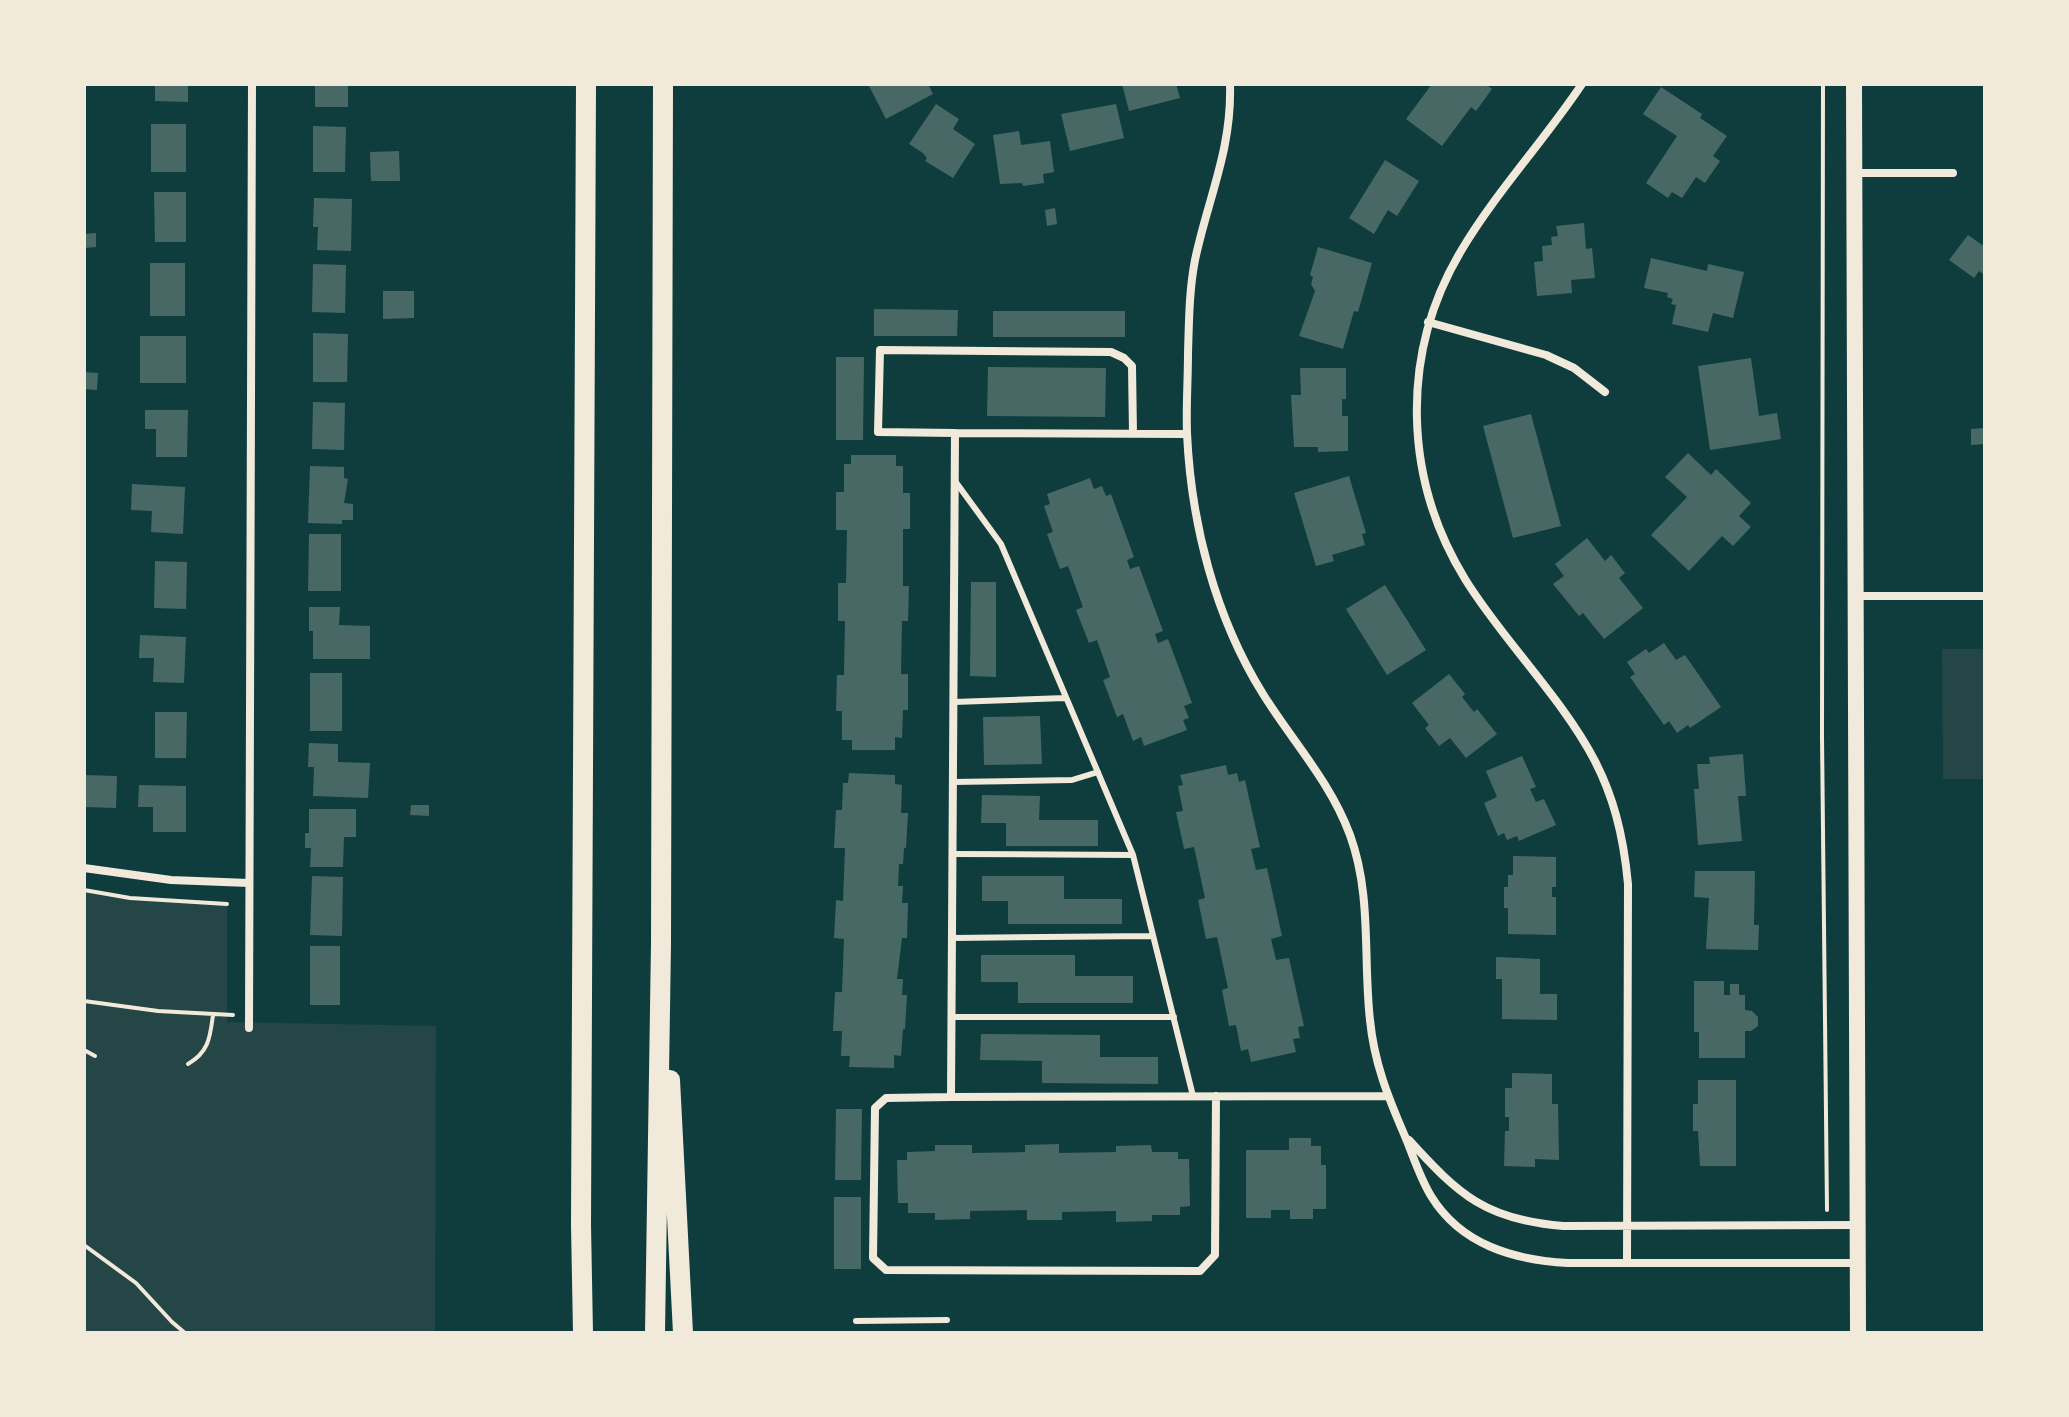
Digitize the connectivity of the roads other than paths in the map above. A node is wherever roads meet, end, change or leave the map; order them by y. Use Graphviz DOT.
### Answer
graph roads {
  1 [pos="252,84"];
  2 [pos="586,84"];
  3 [pos="663,84"];
  4 [pos="1230,84"];
  5 [pos="1582,84"];
  6 [pos="1854,84"];
  7 [pos="1854,173"];
  8 [pos="1953,173"];
  9 [pos="1428,322"];
  10 [pos="1605,392"];
  11 [pos="955,433"];
  12 [pos="1133,434"];
  13 [pos="1187,434"];
  14 [pos="955,481"];
  15 [pos="1854,596"];
  16 [pos="1985,596"];
  17 [pos="1065,698"];
  18 [pos="954,702"];
  19 [pos="1098,772"];
  20 [pos="953,782"];
  21 [pos="953,854"];
  22 [pos="1133,855"];
  23 [pos="84,868"];
  24 [pos="249,883"];
  25 [pos="1153,936"];
  26 [pos="952,938"];
  27 [pos="661,944"];
  28 [pos="952,1017"];
  29 [pos="1174,1017"];
  30 [pos="249,1028"];
  31 [pos="1193,1096"];
  32 [pos="1216,1096"];
  33 [pos="1386,1096"];
  34 [pos="951,1097"];
  35 [pos="1405,1136"];
  36 [pos="1627,1224"];
  37 [pos="581,1225"];
  38 [pos="1858,1225"];
  39 [pos="1627,1263"];
  40 [pos="1858,1263"];
  41 [pos="947,1320"];
  42 [pos="856,1321"];
  43 [pos="572,1333"];
  44 [pos="583,1333"];
  45 [pos="655,1333"];
  46 [pos="683,1333"];
  47 [pos="1858,1333"];
  1 -- 24 [label="street"];
  2 -- 37 [label="highway"];
  3 -- 27 [label="highway"];
  4 -- 13 [label="street"];
  5 -- 9 [label="street"];
  6 -- 7 [label="main road"];
  7 -- 8 [label="street"];
  7 -- 15 [label="main road"];
  9 -- 10 [label="street"];
  9 -- 36 [label="street"];
  11 -- 12 [label="street"];
  11 -- 12 [label="street"];
  11 -- 14 [label="street"];
  12 -- 13 [label="street"];
  13 -- 33 [label="street"];
  14 -- 17 [label="lane"];
  14 -- 18 [label="street"];
  15 -- 16 [label="street"];
  15 -- 38 [label="main road"];
  17 -- 18 [label="lane"];
  17 -- 19 [label="lane"];
  18 -- 20 [label="street"];
  19 -- 20 [label="lane"];
  19 -- 22 [label="lane"];
  20 -- 21 [label="street"];
  21 -- 22 [label="lane"];
  21 -- 26 [label="street"];
  22 -- 25 [label="lane"];
  23 -- 24 [label="street"];
  24 -- 30 [label="street"];
  25 -- 26 [label="lane"];
  25 -- 29 [label="lane"];
  26 -- 28 [label="street"];
  27 -- 45 [label="highway"];
  27 -- 46 [label="highway"];
  28 -- 29 [label="lane"];
  28 -- 34 [label="street"];
  29 -- 31 [label="lane"];
  31 -- 32 [label="street"];
  31 -- 34 [label="street"];
  32 -- 33 [label="street"];
  32 -- 34 [label="street"];
  33 -- 35 [label="street"];
  35 -- 36 [label="street"];
  35 -- 39 [label="street"];
  36 -- 38 [label="street"];
  36 -- 39 [label="street"];
  37 -- 43 [label="highway"];
  37 -- 44 [label="highway"];
  38 -- 40 [label="main road"];
  39 -- 40 [label="street"];
  40 -- 47 [label="main road"];
  41 -- 42 [label="lane"];
}
